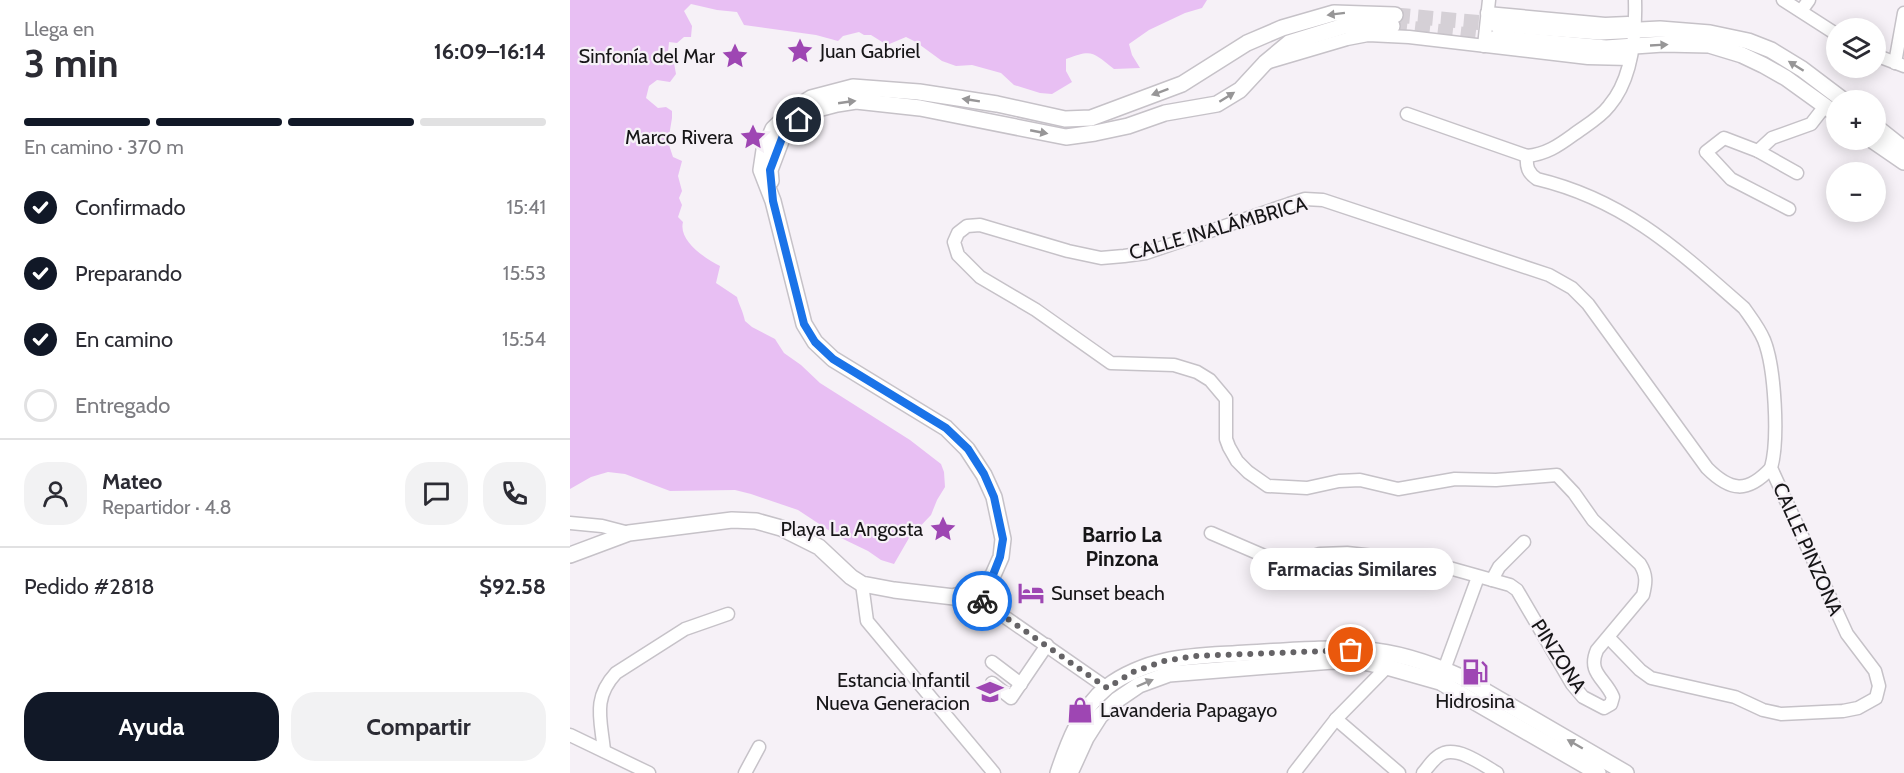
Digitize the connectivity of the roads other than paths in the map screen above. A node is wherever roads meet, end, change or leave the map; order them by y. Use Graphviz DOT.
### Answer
graph roads {
  1 [pos="1489,0"];
  2 [pos="1635,0"];
  3 [pos="1783,0"];
  4 [pos="1809,0"];
  5 [pos="1899,0"];
  6 [pos="1801,11"];
  7 [pos="1904,14"];
  8 [pos="1635,27"];
  9 [pos="1826,27"];
  10 [pos="1491,30"];
  11 [pos="1632,53"];
  12 [pos="1265,63"];
  13 [pos="1899,64"];
  14 [pos="1830,90"];
  15 [pos="1826,107"];
  16 [pos="1826,113"];
  17 [pos="1407,114"];
  18 [pos="1886,135"];
  19 [pos="1904,149"];
  20 [pos="1886,150"];
  21 [pos="1758,151"];
  22 [pos="1527,156"];
  23 [pos="1904,162"];
  24 [pos="1797,172"];
  25 [pos="773,201"];
  26 [pos="1789,209"];
  27 [pos="1771,468"];
  28 [pos="570,523"];
  29 [pos="630,533"];
  30 [pos="1211,533"];
  31 [pos="1524,542"];
  32 [pos="570,555"];
  33 [pos="1478,577"];
  34 [pos="1492,580"];
  35 [pos="862,584"];
  36 [pos="969,592"];
  37 [pos="728,614"];
  38 [pos="1609,638"];
  39 [pos="1047,645"];
  40 [pos="1387,660"];
  41 [pos="992,662"];
  42 [pos="1442,676"];
  43 [pos="992,683"];
  44 [pos="1021,684"];
  45 [pos="1107,688"];
  46 [pos="1336,719"];
  47 [pos="570,735"];
  48 [pos="759,747"];
  49 [pos="604,751"];
  50 [pos="649,773"];
  51 [pos="745,773"];
  52 [pos="994,773"];
  53 [pos="1058,773"];
  54 [pos="1070,773"];
  55 [pos="1294,773"];
  56 [pos="1399,773"];
  57 [pos="1424,773"];
  58 [pos="1497,773"];
  59 [pos="1598,773"];
  60 [pos="1626,773"];
  1 -- 10 [label="street"];
  2 -- 8 [label="street"];
  3 -- 6 [label="street"];
  4 -- 6 [label="street"];
  5 -- 7 [label="street"];
  6 -- 9 [label="street"];
  7 -- 13 [label="street"];
  8 -- 10 [label="main road"];
  8 -- 11 [label="street"];
  14 -- 8 [label="main road, one-way"];
  10 -- 11 [label="main road"];
  10 -- 12 [label="street"];
  11 -- 15 [label="main road, one-way"];
  11 -- 22 [label="street"];
  25 -- 12 [label="main road, one-way"];
  12 -- 25 [label="main road, one-way"];
  16 -- 21 [label="street"];
  17 -- 22 [label="street"];
  18 -- 19 [label="main road"];
  20 -- 23 [label="main road"];
  21 -- 24 [label="street"];
  21 -- 26 [label="street"];
  22 -- 27 [label="street, CALLE PINZONA"];
  25 -- 36 [label="main road"];
  27 -- 38 [label="street, CALLE PINZONA"];
  27 -- 38 [label="street, CALLE INALÁMBRICA"];
  28 -- 29 [label="street"];
  29 -- 32 [label="main road"];
  29 -- 35 [label="main road"];
  30 -- 33 [label="street, PINZONA"];
  31 -- 34 [label="street"];
  33 -- 34 [label="street, PINZONA"];
  33 -- 42 [label="street"];
  34 -- 38 [label="street, PINZONA"];
  35 -- 36 [label="main road"];
  35 -- 52 [label="street"];
  36 -- 39 [label="street"];
  37 -- 49 [label="street"];
  39 -- 44 [label="street"];
  39 -- 45 [label="street"];
  40 -- 42 [label="main road"];
  40 -- 45 [label="main road"];
  40 -- 46 [label="street"];
  54 -- 40 [label="main road, one-way"];
  41 -- 44 [label="street"];
  42 -- 59 [label="main road"];
  60 -- 42 [label="main road, one-way"];
  43 -- 44 [label="street"];
  45 -- 53 [label="main road"];
  46 -- 55 [label="street"];
  46 -- 56 [label="street"];
  47 -- 49 [label="street"];
  48 -- 51 [label="street"];
  49 -- 50 [label="street"];
  57 -- 58 [label="street"];
}
